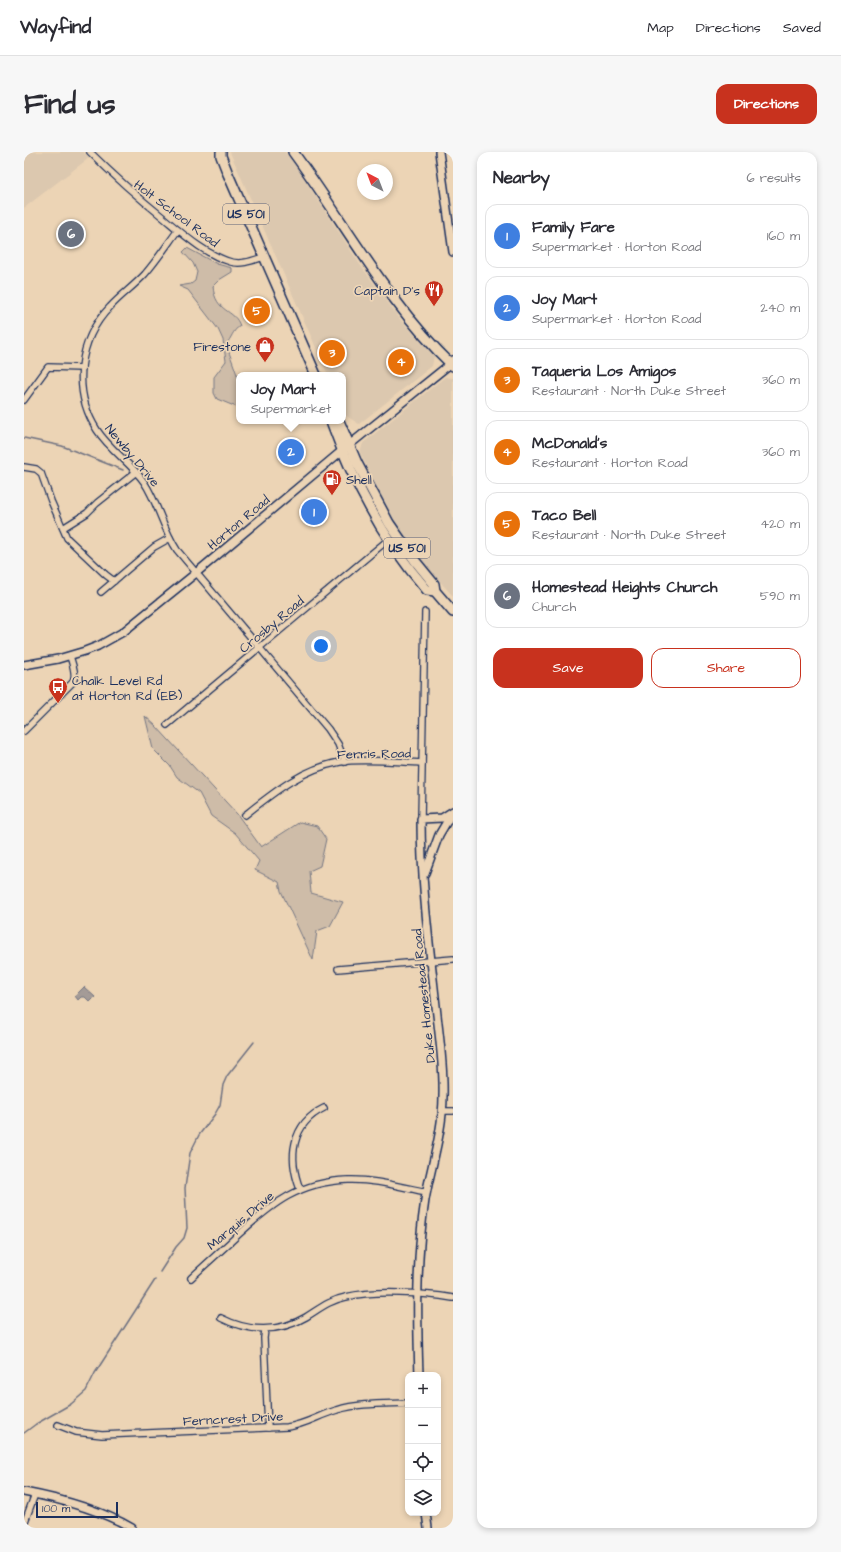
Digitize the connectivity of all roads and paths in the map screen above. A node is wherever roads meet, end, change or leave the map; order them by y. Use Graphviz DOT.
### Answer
graph roads {
  1 [pos="90,152"];
  2 [pos="293,152"];
  3 [pos="439,152"];
  4 [pos="219,153"];
  5 [pos="178,230"];
  6 [pos="453,252"];
  7 [pos="264,257"];
  8 [pos="452,363"];
  9 [pos="82,368"];
  10 [pos="315,372"];
  11 [pos="24,400"];
  12 [pos="333,424"];
  13 [pos="340,424"];
  14 [pos="346,448"];
  15 [pos="24,467"];
  16 [pos="136,472"];
  17 [pos="63,528"];
  18 [pos="170,538"];
  19 [pos="389,539"];
  20 [pos="196,573"];
  21 [pos="114,581"];
  22 [pos="435,591"];
  23 [pos="101,592"];
  24 [pos="425,612"];
  25 [pos="453,612"];
  26 [pos="259,648"];
  27 [pos="70,656"];
  28 [pos="24,665"];
  29 [pos="167,726"];
  30 [pos="24,731"];
  31 [pos="345,762"];
  32 [pos="422,763"];
  33 [pos="453,812"];
  34 [pos="245,815"];
  35 [pos="421,819"];
  36 [pos="423,876"];
  37 [pos="453,959"];
  38 [pos="432,961"];
  39 [pos="338,969"];
  40 [pos="324,1108"];
  41 [pos="442,1111"];
  42 [pos="453,1111"];
  43 [pos="300,1189"];
  44 [pos="427,1192"];
  45 [pos="191,1278"];
  46 [pos="417,1294"];
  47 [pos="453,1298"];
  48 [pos="221,1318"];
  49 [pos="265,1330"];
  50 [pos="419,1372"];
  51 [pos="405,1403"];
  52 [pos="58,1425"];
  53 [pos="268,1428"];
  54 [pos="24,1492"];
  55 [pos="35,1494"];
  56 [pos="426,1516"];
  57 [pos="24,1524"];
  58 [pos="132,1528"];
  59 [pos="428,1528"];
  1 -- 5 [label="street, Holt School Road"];
  2 -- 8 [label="main road"];
  3 -- 6 [label="street"];
  4 -- 7 [label="main road, US 501"];
  5 -- 7 [label="street, Holt School Road"];
  5 -- 9 [label="street, Newby Drive"];
  7 -- 10 [label="main road, US 501"];
  8 -- 14 [label="street, Horton Road"];
  9 -- 11 [label="street"];
  9 -- 16 [label="street, Newby Drive"];
  12 -- 14 [label="main road, US 501"];
  13 -- 14 [label="main road, US 501"];
  14 -- 19 [label="main road, US 501"];
  14 -- 20 [label="street, Horton Road"];
  14 -- 22 [label="main road, US 501"];
  15 -- 17 [label="street"];
  16 -- 17 [label="street"];
  16 -- 18 [label="street, Newby Drive"];
  17 -- 21 [label="street"];
  18 -- 20 [label="street, Newby Drive"];
  18 -- 21 [label="street"];
  19 -- 22 [label="main road, US 501"];
  19 -- 26 [label="street, Crosby Road"];
  20 -- 26 [label="street, Newby Drive"];
  20 -- 27 [label="street, Horton Road"];
  21 -- 23 [label="street"];
  22 -- 25 [label="main road, US 501"];
  24 -- 32 [label="street, Duke Homestead Road"];
  26 -- 29 [label="street, Crosby Road"];
  26 -- 31 [label="street, Newby Drive"];
  27 -- 28 [label="street, Horton Road"];
  27 -- 30 [label="street"];
  31 -- 32 [label="street, Ferris Road"];
  31 -- 34 [label="street, Ferris Road"];
  32 -- 35 [label="street, Duke Homestead Road"];
  33 -- 35 [label="street"];
  33 -- 36 [label="street"];
  35 -- 36 [label="street, Duke Homestead Road"];
  36 -- 38 [label="street, Duke Homestead Road"];
  37 -- 38 [label="street"];
  38 -- 39 [label="street"];
  38 -- 41 [label="street, Duke Homestead Road"];
  40 -- 43 [label="street"];
  41 -- 42 [label="street"];
  41 -- 44 [label="street, Duke Homestead Road"];
  43 -- 44 [label="street, Marquis Drive"];
  43 -- 45 [label="street, Marquis Drive"];
  44 -- 46 [label="street, Duke Homestead Road"];
  46 -- 47 [label="street"];
  46 -- 49 [label="street"];
  46 -- 50 [label="street, Duke Homestead Road"];
  48 -- 49 [label="street"];
  49 -- 53 [label="street"];
  51 -- 53 [label="street, Ferncrest Drive"];
  52 -- 53 [label="street, Ferncrest Drive"];
  54 -- 55 [label="street"];
  55 -- 57 [label="street"];
  55 -- 58 [label="street"];
  56 -- 59 [label="street"];
}
